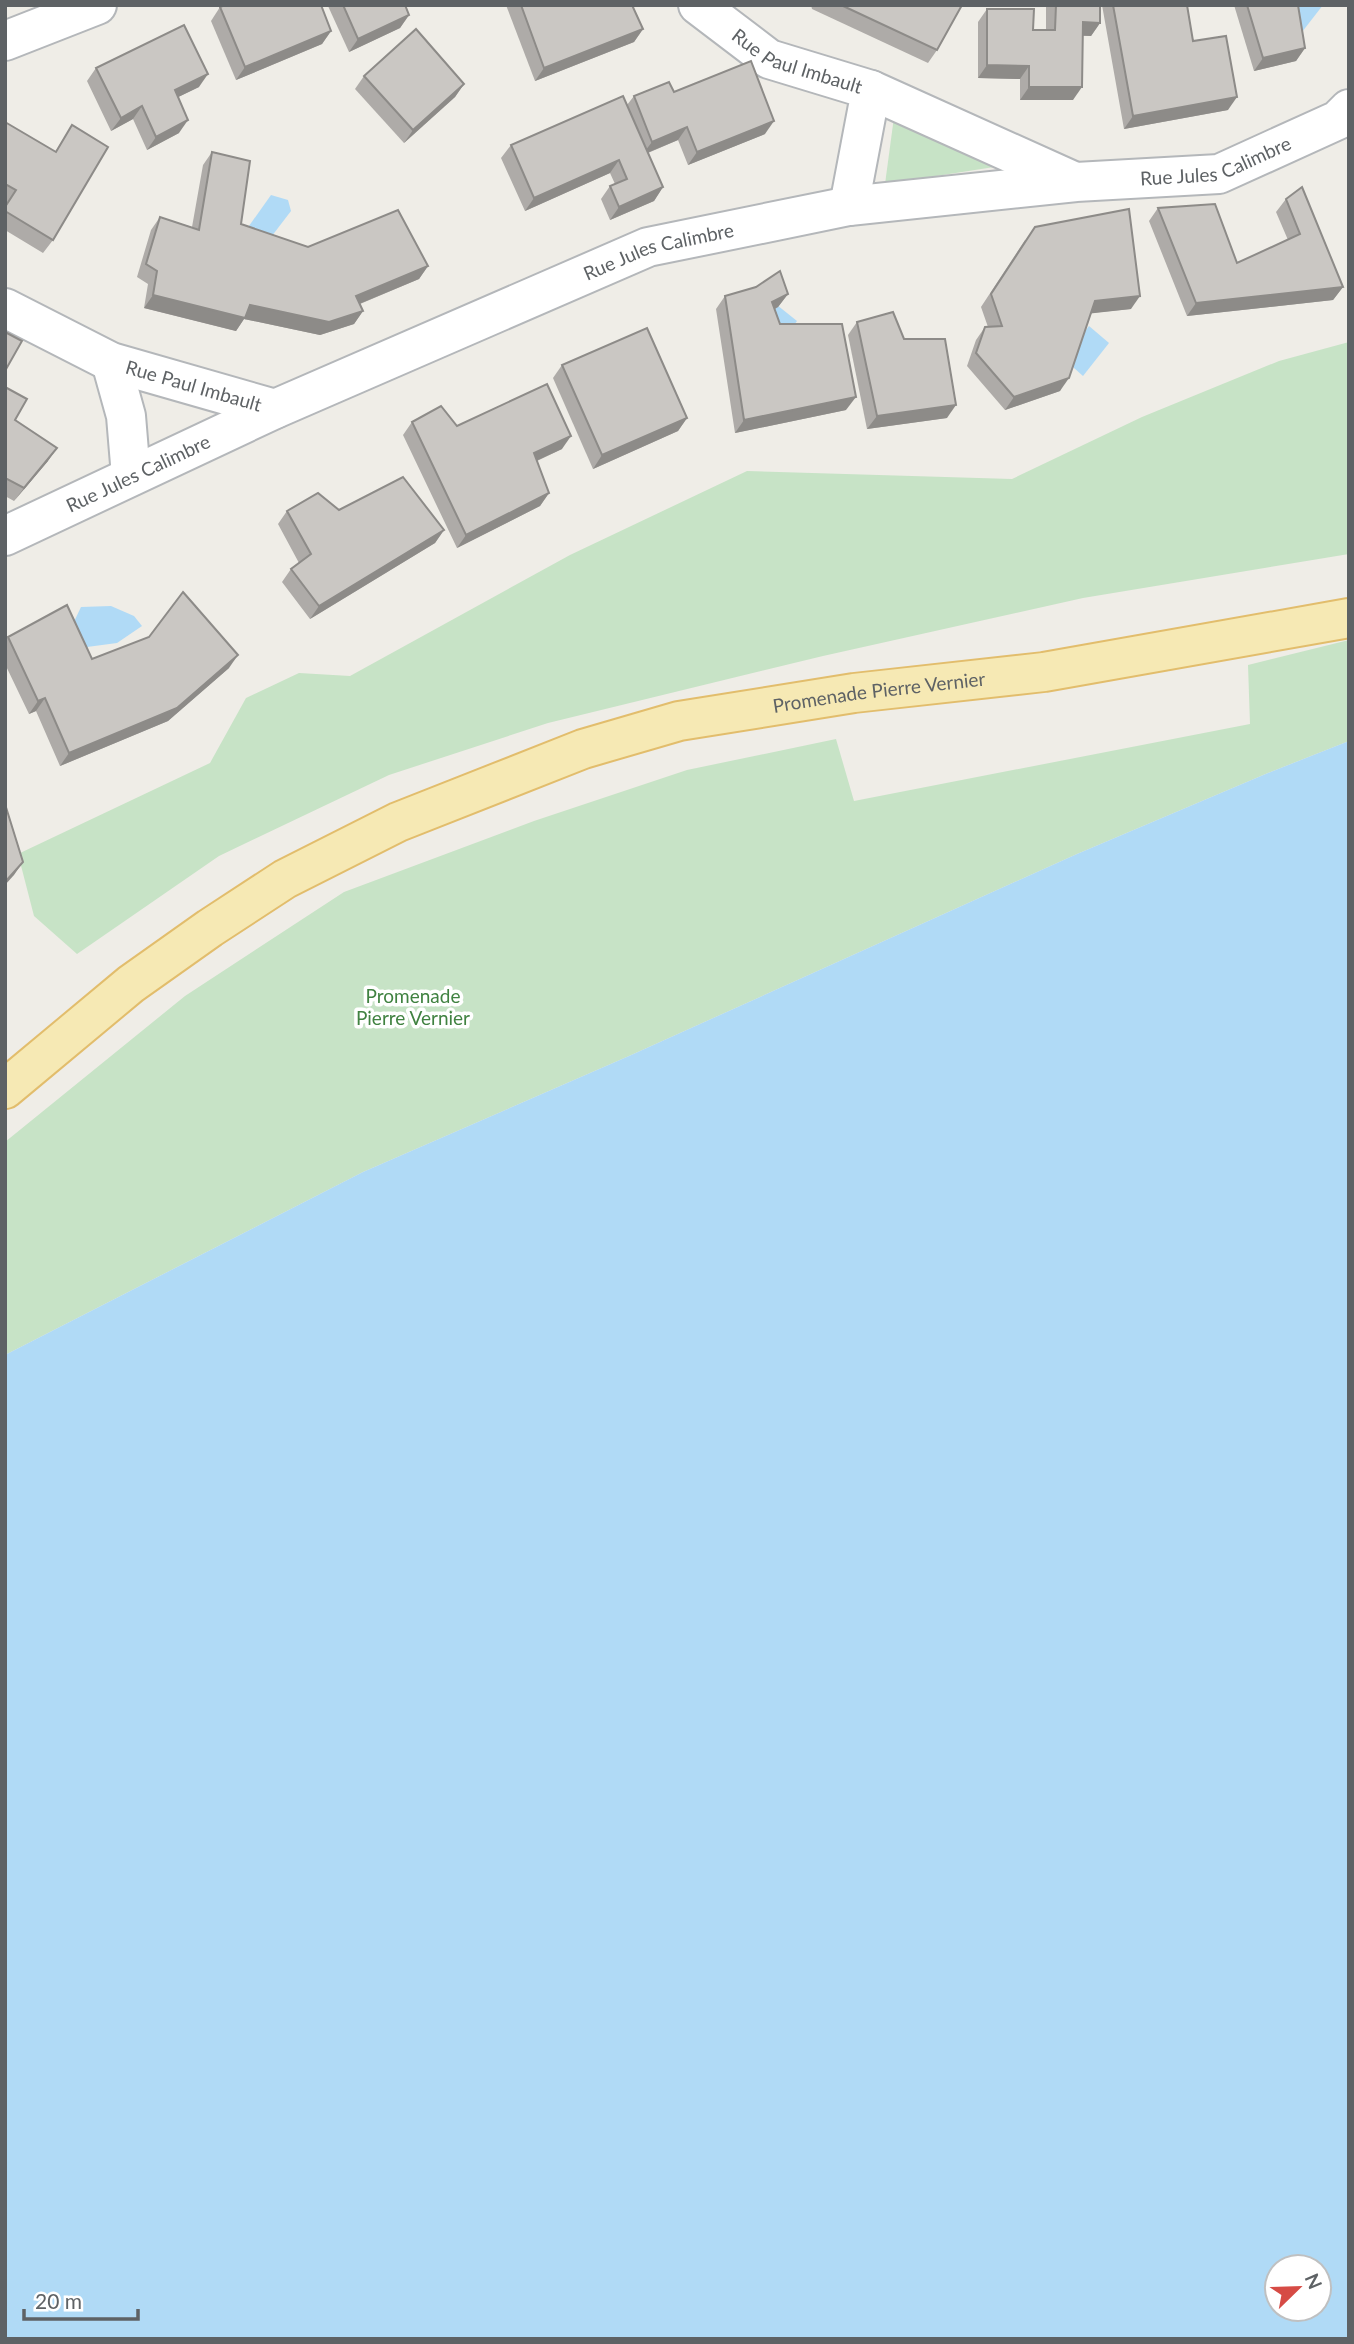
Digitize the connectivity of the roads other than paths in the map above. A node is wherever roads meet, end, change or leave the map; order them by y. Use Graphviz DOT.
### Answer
graph roads {
  1 [pos="97,5"];
  2 [pos="698,5"];
  3 [pos="5,41"];
  4 [pos="871,90"];
  5 [pos="1349,109"];
  6 [pos="1076,182"];
  7 [pos="849,206"];
  8 [pos="5,308"];
  9 [pos="111,362"];
  10 [pos="275,409"];
  11 [pos="131,476"];
  12 [pos="5,537"];
  13 [pos="1349,618"];
  14 [pos="5,1089"];
  1 -- 3 [label="street"];
  2 -- 4 [label="street, Rue Paul Imbault"];
  4 -- 6 [label="street"];
  4 -- 7 [label="street, Rue Paul Imbault"];
  5 -- 6 [label="street, Rue Jules Calimbre"];
  6 -- 7 [label="street, Rue Jules Calimbre"];
  7 -- 10 [label="street, Rue Jules Calimbre"];
  8 -- 9 [label="street, Rue Paul Imbault"];
  9 -- 10 [label="street, Rue Paul Imbault"];
  9 -- 11 [label="street, Rue Paul Imbault"];
  10 -- 11 [label="street, Rue Jules Calimbre"];
  11 -- 12 [label="street, Rue Jules Calimbre"];
  13 -- 14 [label="main road, Promenade Pierre Vernier"];
}
